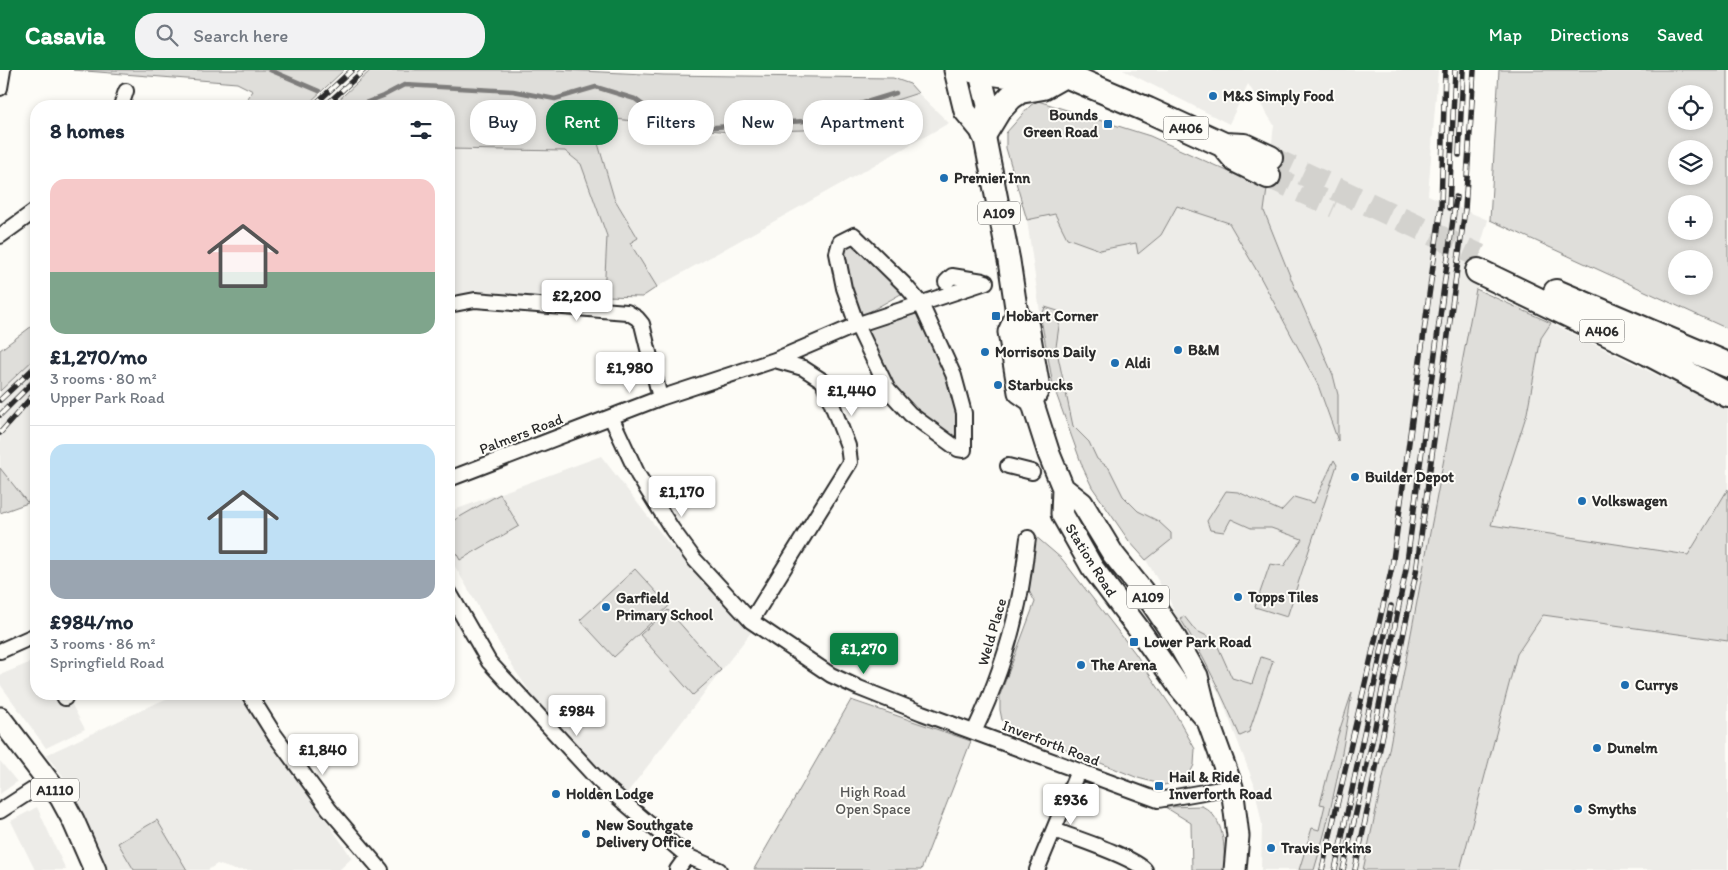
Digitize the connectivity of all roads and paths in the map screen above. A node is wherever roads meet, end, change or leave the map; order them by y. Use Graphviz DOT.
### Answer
graph roads {
  1 [pos="3,70"];
  2 [pos="955,70"];
  3 [pos="977,70"];
  4 [pos="1055,74"];
  5 [pos="0,88"];
  6 [pos="126,90"];
  7 [pos="123,100"];
  8 [pos="984,134"];
  9 [pos="1269,167"];
  10 [pos="30,214"];
  11 [pos="0,236"];
  12 [pos="455,304"];
  13 [pos="921,304"];
  14 [pos="857,325"];
  15 [pos="775,360"];
  16 [pos="1728,365"];
  17 [pos="1726,394"];
  18 [pos="660,398"];
  19 [pos="611,417"];
  20 [pos="1008,466"];
  21 [pos="1032,472"];
  22 [pos="455,477"];
  23 [pos="1063,488"];
  24 [pos="1028,538"];
  25 [pos="1145,593"];
  26 [pos="455,602"];
  27 [pos="751,621"];
  28 [pos="1140,631"];
  29 [pos="30,642"];
  30 [pos="0,651"];
  31 [pos="253,700"];
  32 [pos="0,718"];
  33 [pos="1208,721"];
  34 [pos="974,732"];
  35 [pos="1078,771"];
  36 [pos="48,780"];
  37 [pos="1232,787"];
  38 [pos="0,811"];
  39 [pos="1054,830"];
  40 [pos="687,856"];
  41 [pos="95,870"];
  42 [pos="381,870"];
  43 [pos="677,870"];
  44 [pos="719,870"];
  45 [pos="1036,870"];
  46 [pos="1145,870"];
  47 [pos="1235,870"];
  1 -- 5 [label="street"];
  2 -- 8 [label="main road, Station Road / A109"];
  3 -- 4 [label="highway, A406"];
  3 -- 8 [label="main road, Station Road / A109"];
  4 -- 8 [label="highway"];
  4 -- 9 [label="highway, A406"];
  6 -- 7 [label="street"];
  8 -- 23 [label="main road, Station Road / A109"];
  10 -- 11 [label="street"];
  12 -- 18 [label="street"];
  13 -- 13 [label="street, Palmers Road"];
  13 -- 14 [label="street, Palmers Road"];
  13 -- 14 [label="street"];
  13 -- 14 [label="street"];
  14 -- 15 [label="street, Palmers Road"];
  15 -- 18 [label="street, Palmers Road"];
  15 -- 27 [label="street"];
  16 -- 17 [label="highway, A406"];
  18 -- 19 [label="street, Palmers Road"];
  19 -- 22 [label="street, Palmers Road"];
  19 -- 27 [label="street, Inverforth Road"];
  20 -- 21 [label="street"];
  23 -- 25 [label="main road, Station Road / A109"];
  23 -- 28 [label="main road, Station Road / A109"];
  24 -- 34 [label="street, Weld Place"];
  25 -- 28 [label="main road"];
  25 -- 33 [label="main road, Station Road / A109"];
  26 -- 40 [label="street"];
  27 -- 34 [label="street, Inverforth Road"];
  28 -- 33 [label="main road, Station Road / A109"];
  29 -- 30 [label="street"];
  31 -- 42 [label="street"];
  32 -- 36 [label="main road, A1110"];
  33 -- 37 [label="main road, Station Road / A109"];
  34 -- 35 [label="street, Inverforth Road"];
  35 -- 37 [label="street, Inverforth Road"];
  35 -- 39 [label="street"];
  36 -- 38 [label="street"];
  36 -- 41 [label="main road, A1110"];
  37 -- 47 [label="main road, Station Road / A109"];
  39 -- 45 [label="street"];
  39 -- 46 [label="street"];
  40 -- 43 [label="street"];
  40 -- 44 [label="street"];
}
